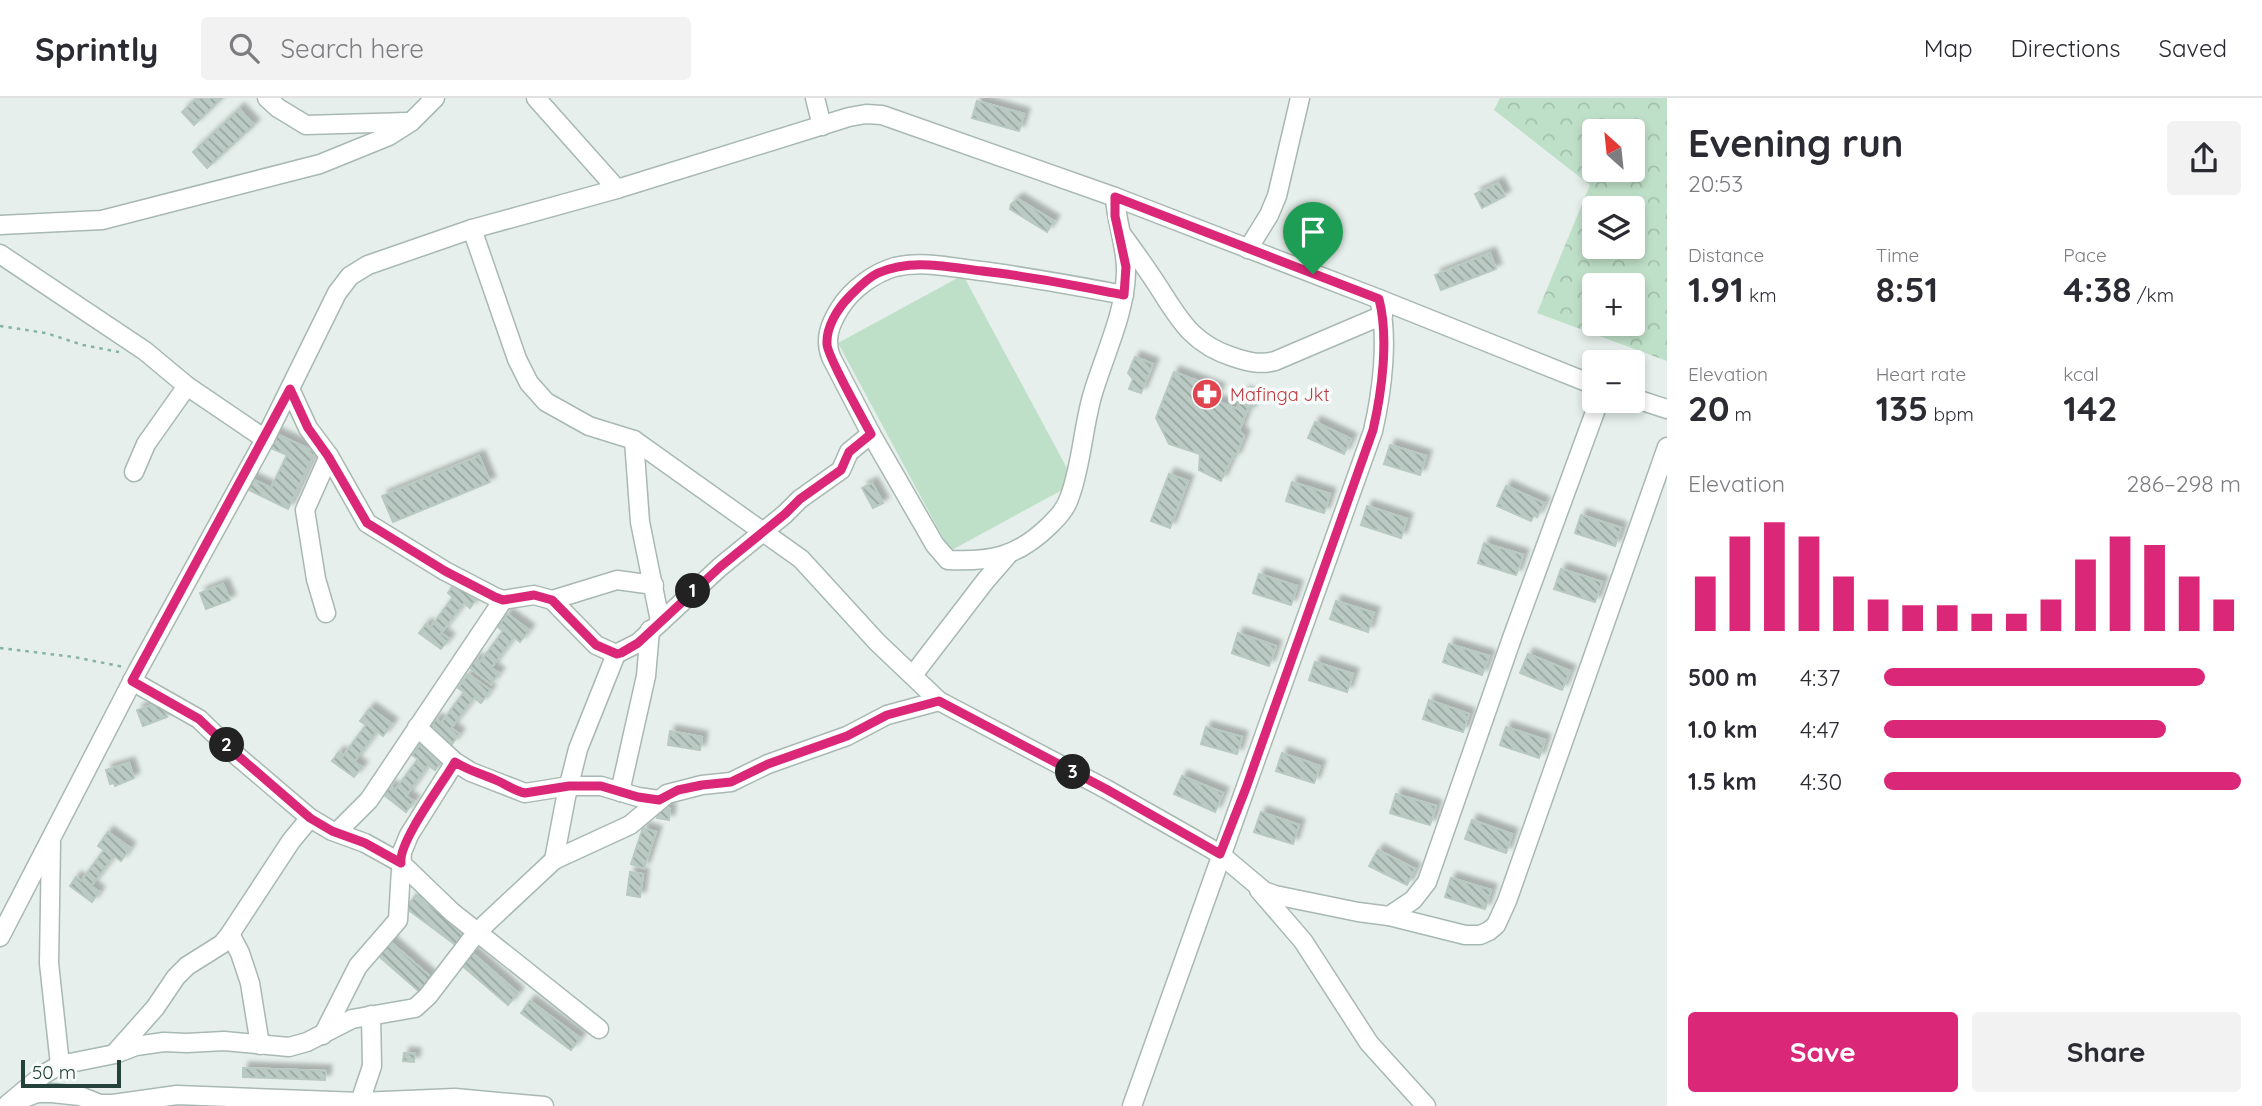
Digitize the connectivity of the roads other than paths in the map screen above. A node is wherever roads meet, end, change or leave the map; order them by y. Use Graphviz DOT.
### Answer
graph roads {
  1 [pos="267,98"];
  2 [pos="435,98"];
  3 [pos="536,98"];
  4 [pos="816,98"];
  5 [pos="1300,98"];
  6 [pos="411,122"];
  7 [pos="822,127"];
  8 [pos="617,189"];
  9 [pos="1115,197"];
  10 [pos="0,225"];
  11 [pos="472,229"];
  12 [pos="1119,230"];
  13 [pos="1248,249"];
  14 [pos="0,254"];
  15 [pos="1124,295"];
  16 [pos="1381,307"];
  17 [pos="1582,381"];
  18 [pos="187,386"];
  19 [pos="290,389"];
  20 [pos="1645,402"];
  21 [pos="1667,409"];
  22 [pos="1596,413"];
  23 [pos="871,434"];
  24 [pos="265,439"];
  25 [pos="634,440"];
  26 [pos="1667,447"];
  27 [pos="328,456"];
  28 [pos="134,472"];
  29 [pos="762,530"];
  30 [pos="1007,556"];
  31 [pos="654,585"];
  32 [pos="503,600"];
  33 [pos="552,600"];
  34 [pos="326,613"];
  35 [pos="655,625"];
  36 [pos="617,654"];
  37 [pos="135,675"];
  38 [pos="913,675"];
  39 [pos="939,701"];
  40 [pos="417,727"];
  41 [pos="455,762"];
  42 [pos="569,786"];
  43 [pos="620,792"];
  44 [pos="659,800"];
  45 [pos="310,818"];
  46 [pos="337,832"];
  47 [pos="51,836"];
  48 [pos="1220,854"];
  49 [pos="554,860"];
  50 [pos="401,863"];
  51 [pos="1252,882"];
  52 [pos="1389,916"];
  53 [pos="477,932"];
  54 [pos="230,934"];
  55 [pos="0,937"];
  56 [pos="371,1015"];
  57 [pos="599,1029"];
  58 [pos="323,1035"];
  59 [pos="260,1045"];
  60 [pos="115,1054"];
  61 [pos="60,1065"];
  62 [pos="360,1102"];
  63 [pos="4,1104"];
  64 [pos="544,1106"];
  65 [pos="1132,1106"];
  66 [pos="1426,1106"];
  1 -- 6 [label="street"];
  2 -- 6 [label="street"];
  3 -- 8 [label="street"];
  4 -- 7 [label="street"];
  5 -- 13 [label="street"];
  6 -- 10 [label="street"];
  7 -- 8 [label="street"];
  7 -- 9 [label="street"];
  8 -- 11 [label="street"];
  9 -- 12 [label="street"];
  9 -- 13 [label="street"];
  11 -- 19 [label="street"];
  11 -- 25 [label="street"];
  12 -- 15 [label="street"];
  12 -- 16 [label="street"];
  13 -- 16 [label="street"];
  14 -- 18 [label="street"];
  15 -- 23 [label="street"];
  15 -- 30 [label="street"];
  16 -- 17 [label="street"];
  16 -- 48 [label="street"];
  18 -- 24 [label="street"];
  18 -- 28 [label="street"];
  19 -- 24 [label="street"];
  19 -- 27 [label="street"];
  20 -- 21 [label="street"];
  22 -- 52 [label="street"];
  23 -- 29 [label="street"];
  23 -- 30 [label="street"];
  24 -- 37 [label="street"];
  25 -- 29 [label="street"];
  25 -- 31 [label="street"];
  26 -- 52 [label="street"];
  27 -- 32 [label="street"];
  27 -- 34 [label="street"];
  29 -- 35 [label="street"];
  29 -- 38 [label="street"];
  30 -- 38 [label="street"];
  31 -- 33 [label="street"];
  31 -- 35 [label="street"];
  32 -- 33 [label="street"];
  32 -- 40 [label="street"];
  33 -- 36 [label="street"];
  35 -- 36 [label="street"];
  35 -- 43 [label="street"];
  36 -- 42 [label="street"];
  37 -- 45 [label="street"];
  37 -- 47 [label="street"];
  38 -- 39 [label="street"];
  39 -- 44 [label="street"];
  39 -- 48 [label="street"];
  40 -- 41 [label="street"];
  40 -- 46 [label="street"];
  41 -- 42 [label="street"];
  41 -- 50 [label="street"];
  42 -- 43 [label="street"];
  42 -- 49 [label="street"];
  43 -- 44 [label="street"];
  44 -- 49 [label="street"];
  45 -- 46 [label="street"];
  45 -- 54 [label="street"];
  46 -- 50 [label="street"];
  47 -- 55 [label="street"];
  47 -- 61 [label="street"];
  48 -- 51 [label="street"];
  48 -- 65 [label="street"];
  49 -- 53 [label="street"];
  50 -- 53 [label="street"];
  50 -- 58 [label="street"];
  51 -- 52 [label="street"];
  51 -- 66 [label="street"];
  53 -- 56 [label="street"];
  53 -- 57 [label="street"];
  54 -- 59 [label="street"];
  54 -- 60 [label="street"];
  56 -- 58 [label="street"];
  56 -- 62 [label="street"];
  58 -- 59 [label="street"];
  59 -- 60 [label="street"];
  60 -- 61 [label="street"];
  61 -- 63 [label="street"];
  62 -- 63 [label="street"];
  62 -- 64 [label="street"];
}
